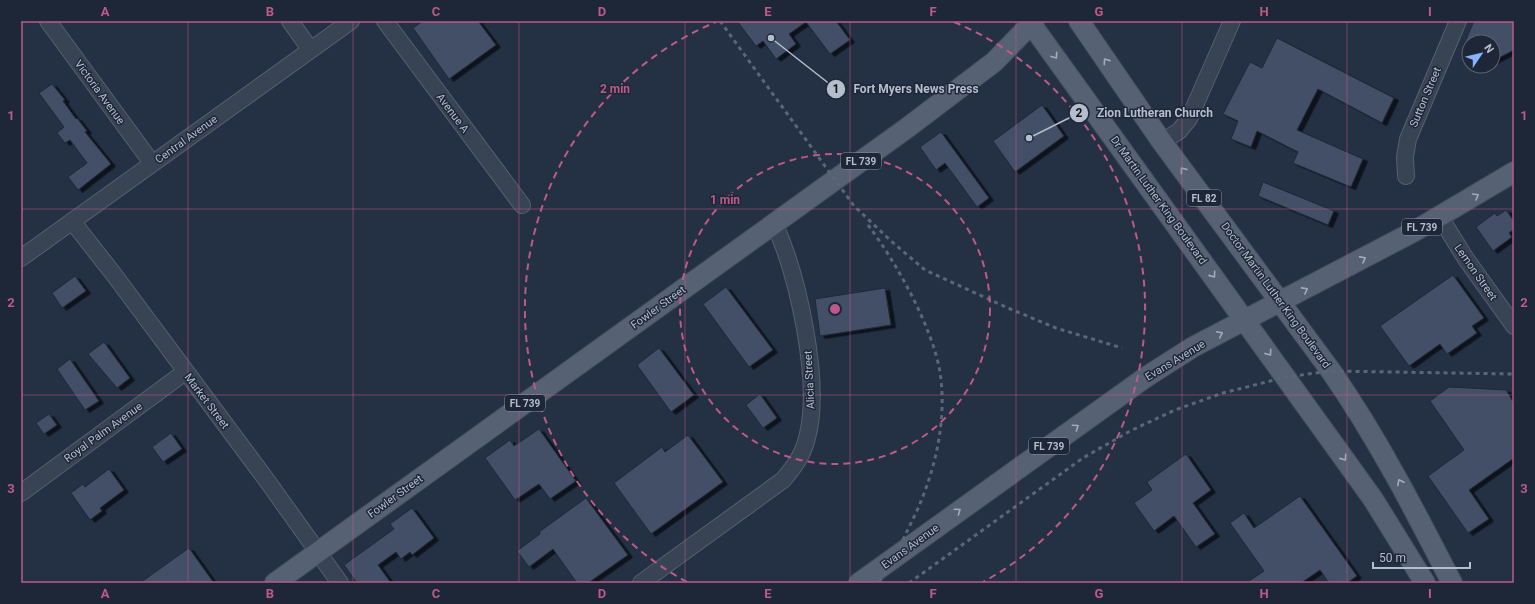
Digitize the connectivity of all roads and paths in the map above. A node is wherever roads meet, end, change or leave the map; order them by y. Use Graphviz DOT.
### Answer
graph roads {
  1 [pos="48,21"];
  2 [pos="290,21"];
  3 [pos="351,21"];
  4 [pos="385,21"];
  5 [pos="1079,21"];
  6 [pos="1232,21"];
  7 [pos="1458,21"];
  8 [pos="1032,22"];
  9 [pos="310,49"];
  10 [pos="1162,142"];
  11 [pos="152,163"];
  12 [pos="1514,172"];
  13 [pos="1406,176"];
  14 [pos="522,204"];
  15 [pos="1440,217"];
  16 [pos="72,221"];
  17 [pos="774,223"];
  18 [pos="21,258"];
  19 [pos="1281,302"];
  20 [pos="1246,321"];
  21 [pos="1514,326"];
  22 [pos="185,372"];
  23 [pos="21,492"];
  24 [pos="317,552"];
  25 [pos="275,583"];
  26 [pos="340,583"];
  27 [pos="641,583"];
  28 [pos="859,583"];
  29 [pos="1426,583"];
  30 [pos="1452,583"];
  1 -- 11 [label="street, Victoria Avenue"];
  2 -- 9 [label="street"];
  3 -- 9 [label="street, Central Avenue"];
  4 -- 14 [label="street, Avenue A"];
  10 -- 5 [label="main road, Doctor Martin Luther King Boulevard / FL 82, one-way"];
  6 -- 10 [label="street"];
  7 -- 13 [label="street, Sutton Street"];
  8 -- 17 [label="main road, Fowler Street / FL 739"];
  8 -- 20 [label="main road, Dr Martin Luther King Boulevard, one-way"];
  9 -- 11 [label="street, Central Avenue"];
  19 -- 10 [label="main road, Doctor Martin Luther King Boulevard / FL 82, one-way"];
  11 -- 16 [label="street, Central Avenue"];
  15 -- 12 [label="main road, Evans Avenue / FL 739, one-way"];
  19 -- 15 [label="main road, Evans Avenue / FL 739, one-way"];
  15 -- 21 [label="street, Lemon Street"];
  16 -- 18 [label="street, Central Avenue"];
  16 -- 22 [label="street, Market Street"];
  17 -- 24 [label="main road, Fowler Street / FL 739"];
  17 -- 27 [label="street, Alicia Street"];
  19 -- 20 [label="main road, Evans Avenue / FL 739"];
  30 -- 19 [label="main road, Doctor Martin Luther King Boulevard / FL 82, one-way"];
  28 -- 20 [label="main road, Evans Avenue / FL 739, one-way"];
  20 -- 29 [label="main road, one-way"];
  22 -- 23 [label="street, Royal Palm Avenue"];
  22 -- 24 [label="street, Market Street"];
  24 -- 25 [label="main road, Fowler Street / FL 739"];
  24 -- 26 [label="street, Market Street"];
}
